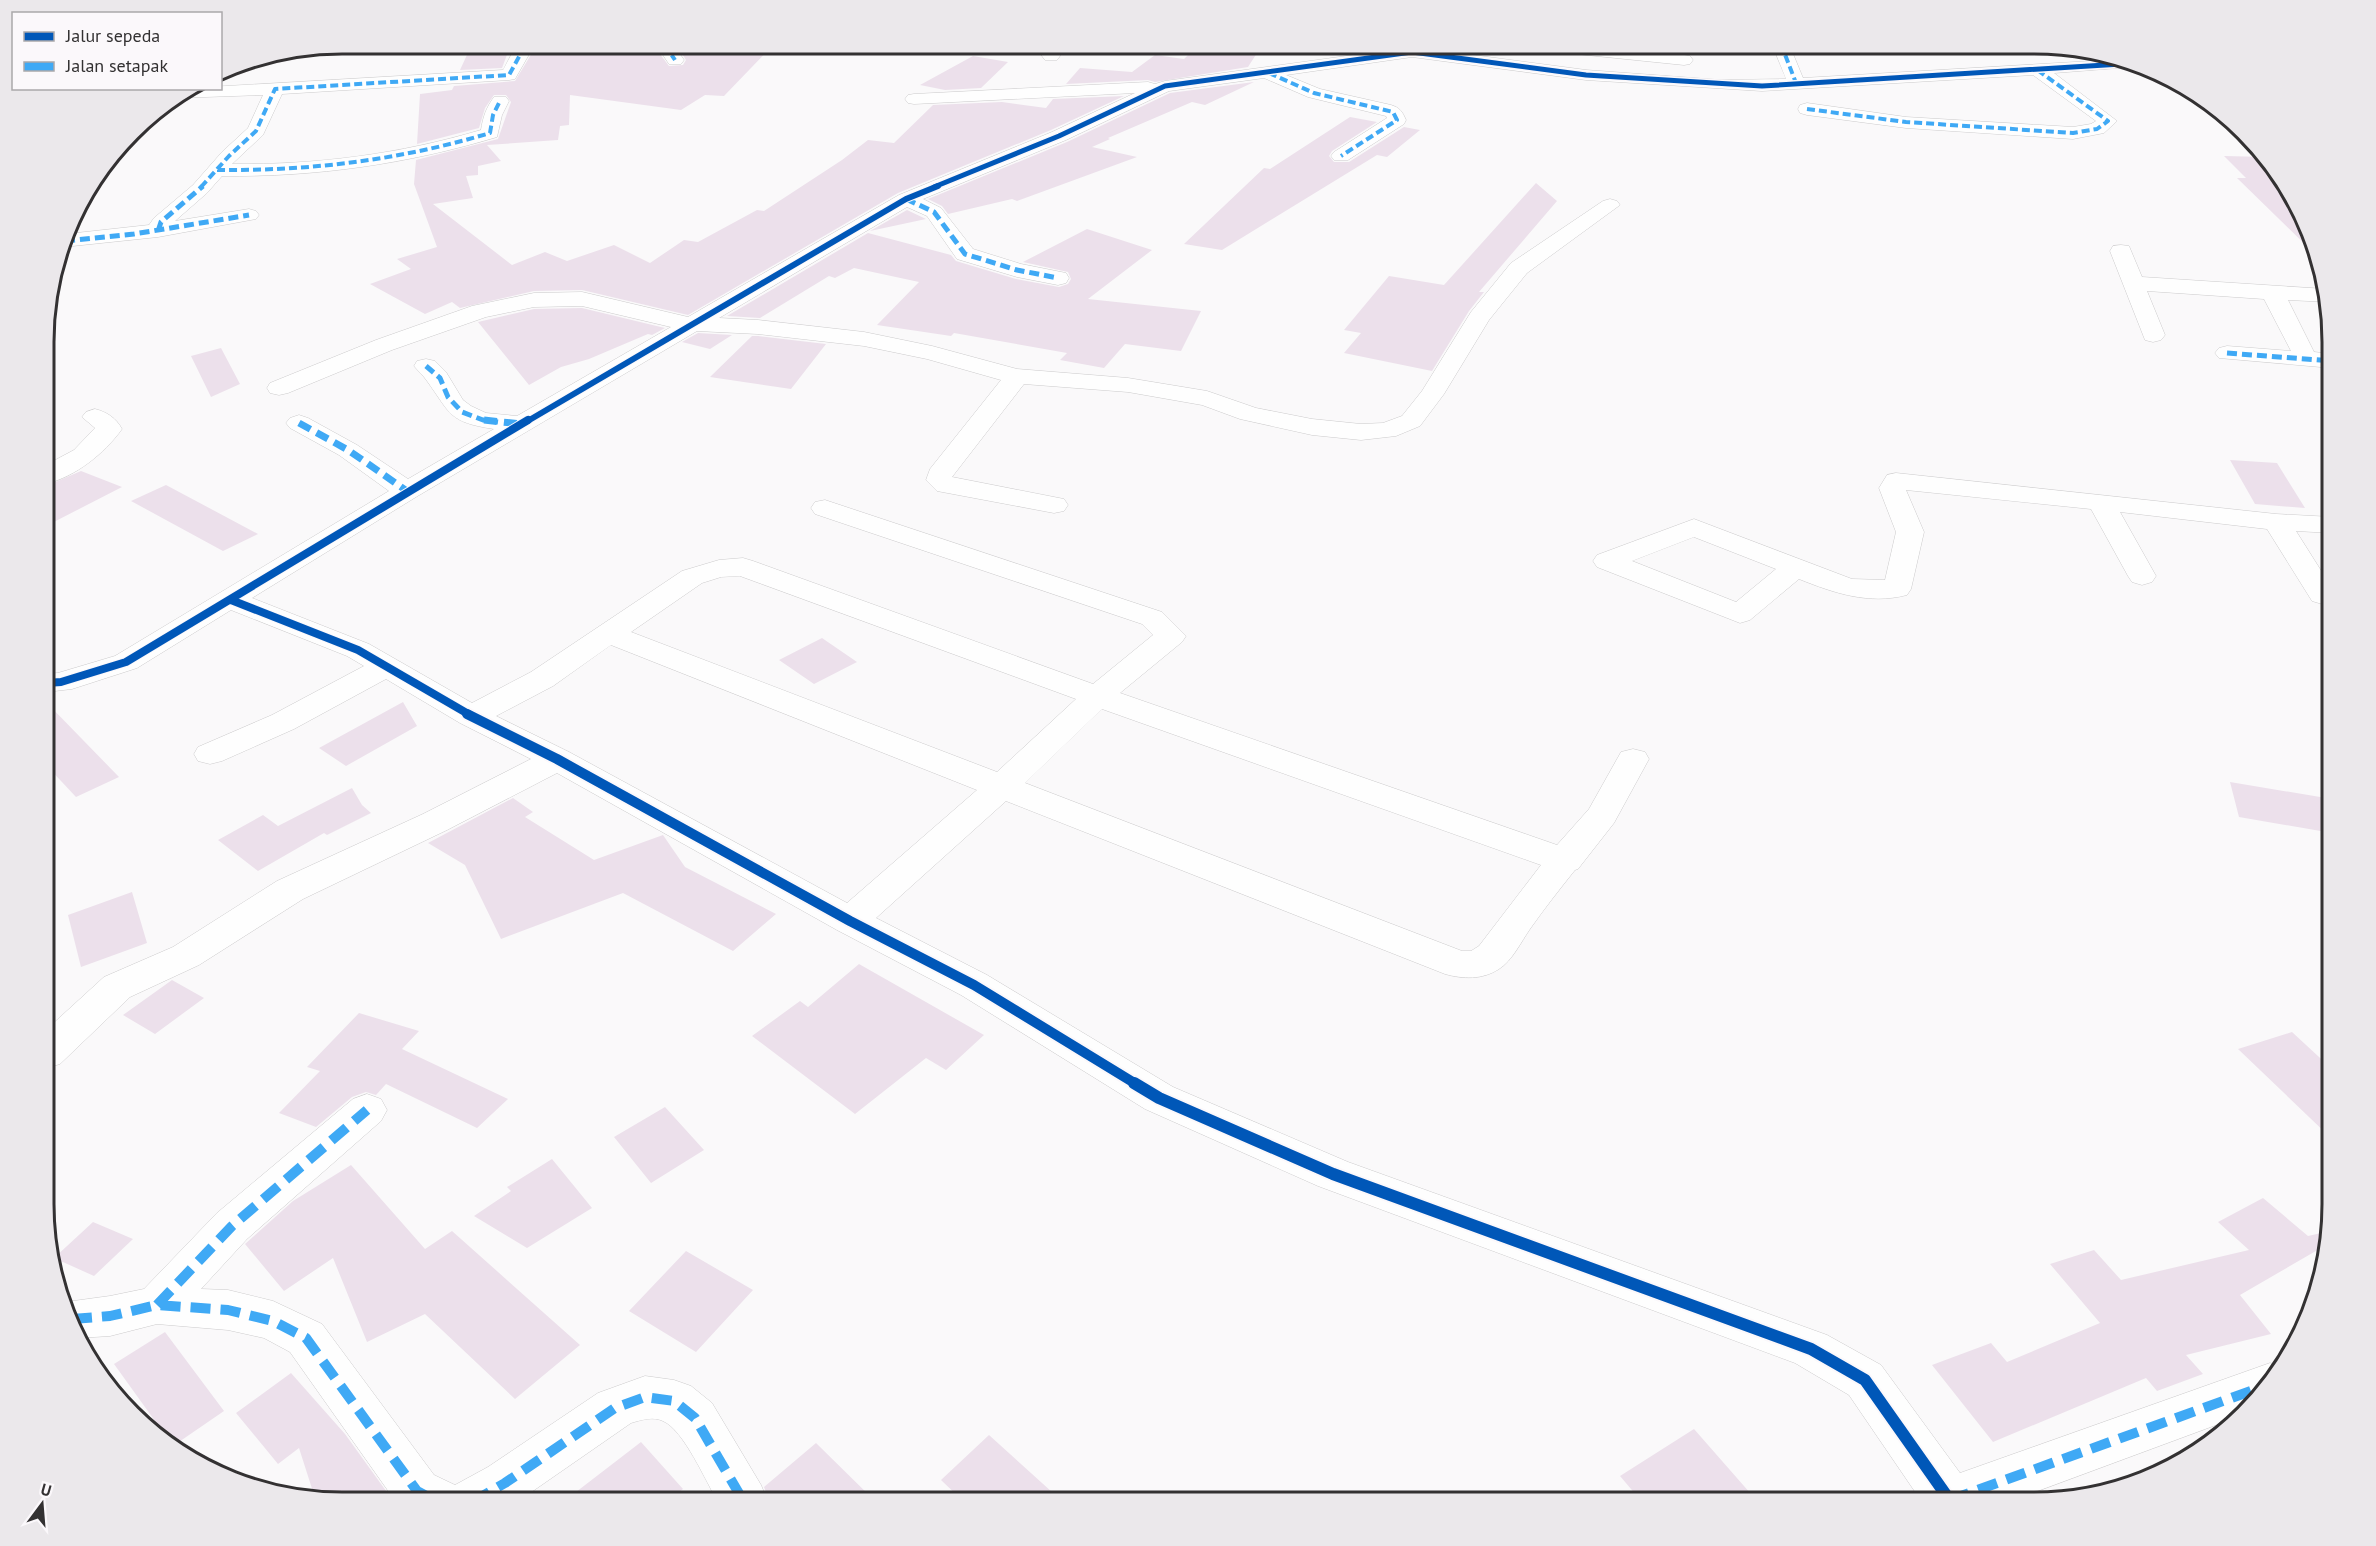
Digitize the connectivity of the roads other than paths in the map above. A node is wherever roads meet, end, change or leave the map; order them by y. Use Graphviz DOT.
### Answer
graph roads {
  1 [pos="521,54"];
  2 [pos="671,54"];
  3 [pos="1398,54"];
  4 [pos="1427,54"];
  5 [pos="1626,54"];
  6 [pos="1676,54"];
  7 [pos="1786,54"];
  8 [pos="675,60"];
  9 [pos="2110,64"];
  10 [pos="1714,65"];
  11 [pos="2035,68"];
  12 [pos="1269,73"];
  13 [pos="1757,76"];
  14 [pos="1796,83"];
  15 [pos="1165,86"];
  16 [pos="275,88"];
  17 [pos="198,93"];
  18 [pos="914,99"];
  19 [pos="500,101"];
  20 [pos="1807,108"];
  21 [pos="1341,156"];
  22 [pos="217,170"];
  23 [pos="906,199"];
  24 [pos="1610,205"];
  25 [pos="249,215"];
  26 [pos="158,231"];
  27 [pos="72,241"];
  28 [pos="2121,251"];
  29 [pos="1058,278"];
  30 [pos="2133,283"];
  31 [pos="2272,292"];
  32 [pos="2318,295"];
  33 [pos="690,324"];
  34 [pos="2153,335"];
  35 [pos="2303,351"];
  36 [pos="2227,353"];
  37 [pos="2322,360"];
  38 [pos="426,366"];
  39 [pos="1017,376"];
  40 [pos="279,388"];
  41 [pos="94,417"];
  42 [pos="299,423"];
  43 [pos="524,424"];
  44 [pos="54,472"];
  45 [pos="407,491"];
  46 [pos="2101,502"];
  47 [pos="1054,505"];
  48 [pos="825,508"];
  49 [pos="2276,522"];
  50 [pos="2322,524"];
  51 [pos="1796,567"];
  52 [pos="2142,576"];
  53 [pos="2322,595"];
  54 [pos="231,600"];
  55 [pos="609,634"];
  56 [pos="387,666"];
  57 [pos="54,682"];
  58 [pos="1097,696"];
  59 [pos="471,716"];
  60 [pos="210,754"];
  61 [pos="557,759"];
  62 [pos="1633,759"];
  63 [pos="1002,786"];
  64 [pos="1566,861"];
  65 [pos="850,921"];
  66 [pos="54,1046"];
  67 [pos="367,1110"];
  68 [pos="157,1305"];
  69 [pos="78,1319"];
  70 [pos="2254,1390"];
  71 [pos="419,1492"];
  72 [pos="489,1492"];
  73 [pos="738,1492"];
  74 [pos="1945,1492"];
  75 [pos="1976,1492"];
  1 -- 16 [label="street"];
  2 -- 8 [label="street"];
  3 -- 12 [label="street"];
  4 -- 14 [label="street"];
  5 -- 6 [label="street"];
  7 -- 14 [label="street"];
  9 -- 11 [label="street"];
  10 -- 13 [label="street"];
  11 -- 14 [label="street"];
  11 -- 20 [label="street"];
  12 -- 15 [label="street"];
  12 -- 21 [label="street"];
  15 -- 18 [label="street"];
  15 -- 23 [label="street"];
  16 -- 17 [label="street"];
  16 -- 22 [label="street"];
  19 -- 22 [label="street"];
  22 -- 26 [label="street"];
  23 -- 29 [label="street"];
  23 -- 33 [label="street"];
  24 -- 39 [label="street"];
  25 -- 26 [label="street"];
  26 -- 27 [label="street"];
  28 -- 30 [label="street"];
  30 -- 31 [label="street"];
  30 -- 34 [label="street"];
  31 -- 32 [label="street"];
  31 -- 35 [label="street"];
  33 -- 39 [label="street"];
  33 -- 40 [label="street"];
  33 -- 43 [label="street"];
  36 -- 37 [label="street"];
  38 -- 43 [label="street"];
  39 -- 47 [label="street"];
  41 -- 44 [label="street"];
  42 -- 45 [label="street"];
  43 -- 45 [label="street"];
  45 -- 54 [label="street"];
  46 -- 49 [label="street"];
  46 -- 51 [label="street"];
  46 -- 52 [label="street"];
  48 -- 58 [label="street"];
  49 -- 50 [label="street"];
  49 -- 53 [label="street"];
  51 -- 51 [label="street"];
  54 -- 56 [label="street"];
  54 -- 57 [label="street"];
  55 -- 58 [label="street"];
  55 -- 59 [label="street"];
  55 -- 63 [label="street"];
  56 -- 59 [label="street"];
  56 -- 60 [label="street"];
  58 -- 63 [label="street"];
  58 -- 64 [label="street"];
  59 -- 61 [label="street"];
  61 -- 65 [label="street"];
  61 -- 66 [label="street"];
  62 -- 64 [label="street"];
  63 -- 64 [label="street"];
  63 -- 65 [label="street"];
  65 -- 74 [label="street"];
  67 -- 68 [label="street"];
  68 -- 69 [label="street"];
  68 -- 71 [label="street"];
  70 -- 75 [label="street"];
  72 -- 73 [label="street"];
}
